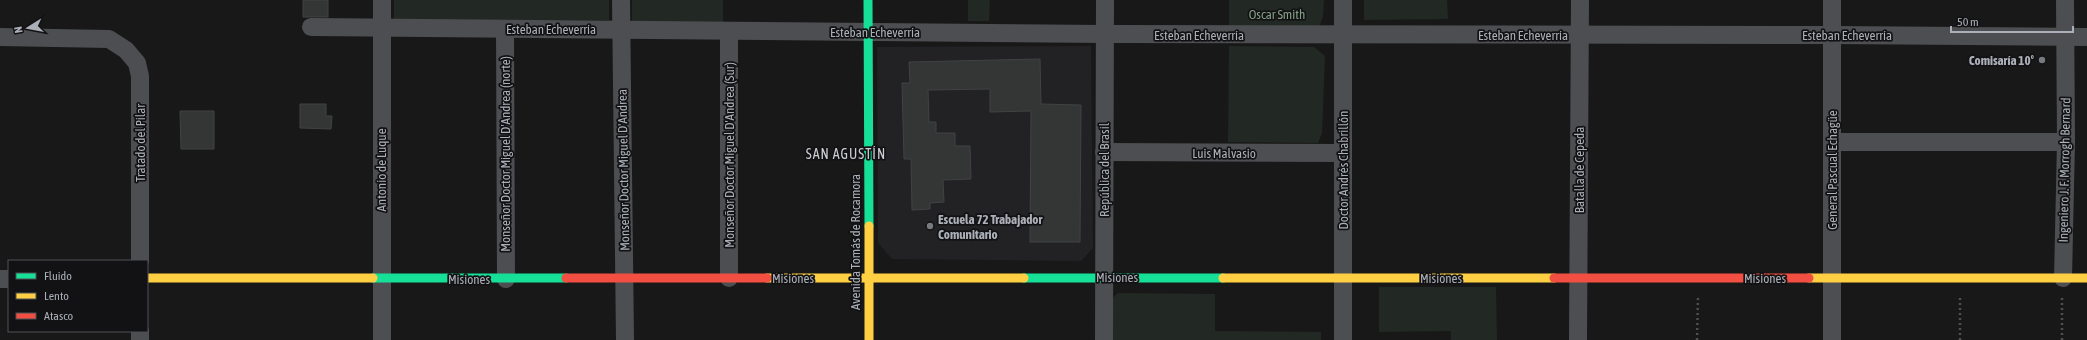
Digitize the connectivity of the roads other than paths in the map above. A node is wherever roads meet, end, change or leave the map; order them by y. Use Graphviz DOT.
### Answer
graph roads {
  1 [pos="382,0"];
  2 [pos="621,0"];
  3 [pos="868,0"];
  4 [pos="1105,0"];
  5 [pos="1343,0"];
  6 [pos="1580,0"];
  7 [pos="1832,0"];
  8 [pos="2065,0"];
  9 [pos="311,27"];
  10 [pos="381,28"];
  11 [pos="505,29"];
  12 [pos="621,29"];
  13 [pos="729,31"];
  14 [pos="868,32"];
  15 [pos="1105,34"];
  16 [pos="1343,35"];
  17 [pos="1579,35"];
  18 [pos="1832,35"];
  19 [pos="0,37"];
  20 [pos="2065,37"];
  21 [pos="2087,37"];
  22 [pos="1832,142"];
  23 [pos="2066,142"];
  24 [pos="1104,152"];
  25 [pos="1343,153"];
  26 [pos="140,260"];
  27 [pos="1104,277"];
  28 [pos="148,278"];
  29 [pos="729,278"];
  30 [pos="868,278"];
  31 [pos="1343,278"];
  32 [pos="1832,278"];
  33 [pos="2063,278"];
  34 [pos="2087,278"];
  35 [pos="382,279"];
  36 [pos="506,279"];
  37 [pos="625,279"];
  38 [pos="1578,279"];
  39 [pos="382,340"];
  40 [pos="625,340"];
  41 [pos="869,340"];
  42 [pos="1104,340"];
  43 [pos="1342,340"];
  44 [pos="1578,340"];
  45 [pos="1832,340"];
  1 -- 10 [label="street, Antonio de Luque"];
  2 -- 12 [label="street, Monseñor Doctor Miguel D'Andrea"];
  3 -- 14 [label="street, Avenida Tomás de Rocamora"];
  4 -- 15 [label="street, República del Brasil"];
  5 -- 16 [label="street, Doctor Andrés Chabrillón"];
  6 -- 17 [label="street, Batalla de Cepeda"];
  7 -- 18 [label="street, General Pascual Echagüe"];
  8 -- 20 [label="street, Ingeniero J. F. Morrogh Bernard"];
  9 -- 10 [label="street, Esteban Echeverría"];
  10 -- 11 [label="street, Esteban Echeverría"];
  10 -- 35 [label="street, Antonio de Luque"];
  11 -- 12 [label="street, Esteban Echeverría"];
  11 -- 36 [label="street, Monseñor Doctor Miguel D'Andrea (norte)"];
  12 -- 13 [label="street, Esteban Echeverría"];
  12 -- 37 [label="street, Monseñor Doctor Miguel D'Andrea"];
  13 -- 14 [label="street, Esteban Echeverría"];
  13 -- 29 [label="street, Monseñor Doctor Miguel D'Andrea (Sur)"];
  14 -- 15 [label="street, Esteban Echeverría"];
  14 -- 30 [label="street, Avenida Tomás de Rocamora"];
  15 -- 16 [label="street, Esteban Echeverría"];
  15 -- 24 [label="street, República del Brasil"];
  16 -- 17 [label="street, Esteban Echeverría"];
  16 -- 25 [label="street, Doctor Andrés Chabrillón"];
  17 -- 18 [label="street, Esteban Echeverría"];
  17 -- 38 [label="street, Batalla de Cepeda"];
  18 -- 20 [label="street, Esteban Echeverría"];
  18 -- 22 [label="street, General Pascual Echagüe"];
  19 -- 26 [label="street, Tratado del Pilar"];
  20 -- 21 [label="street, Esteban Echeverría"];
  20 -- 23 [label="street, Ingeniero J. F. Morrogh Bernard"];
  22 -- 23 [label="street"];
  22 -- 32 [label="street, General Pascual Echagüe"];
  23 -- 33 [label="street, Ingeniero J. F. Morrogh Bernard"];
  24 -- 25 [label="street, Luis Malvasio"];
  24 -- 27 [label="street, República del Brasil"];
  25 -- 31 [label="street, Doctor Andrés Chabrillón"];
  27 -- 30 [label="street, Misiones"];
  27 -- 31 [label="street, Misiones"];
  27 -- 42 [label="street, República del Brasil"];
  28 -- 35 [label="street, Misiones"];
  29 -- 30 [label="street, Misiones"];
  29 -- 37 [label="street, Misiones"];
  30 -- 41 [label="street, Avenida Tomás de Rocamora"];
  31 -- 38 [label="street, Misiones"];
  31 -- 43 [label="street, Doctor Andrés Chabrillón"];
  32 -- 33 [label="street, Misiones"];
  32 -- 38 [label="street, Misiones"];
  32 -- 45 [label="street, General Pascual Echagüe"];
  33 -- 34 [label="street, Misiones"];
  35 -- 36 [label="street, Misiones"];
  35 -- 39 [label="street, Antonio de Luque"];
  36 -- 37 [label="street, Misiones"];
  37 -- 40 [label="street, Monseñor Doctor Miguel D'Andrea"];
  38 -- 44 [label="street, Batalla de Cepeda"];
}
